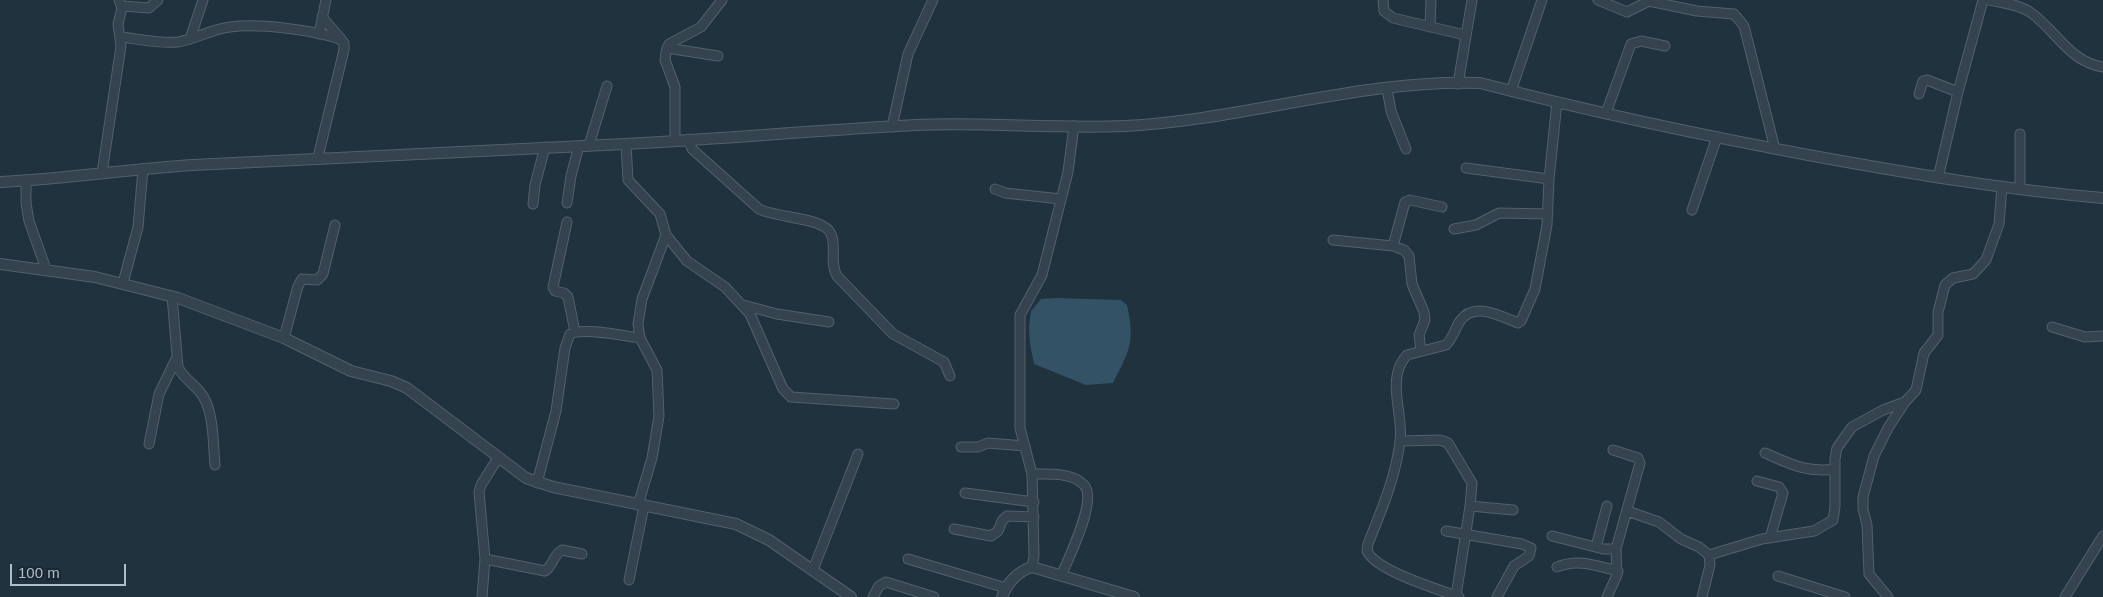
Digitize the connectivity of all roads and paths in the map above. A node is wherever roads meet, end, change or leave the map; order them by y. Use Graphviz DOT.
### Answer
graph roads {
  1 [pos="158,0"];
  2 [pos="203,0"];
  3 [pos="326,0"];
  4 [pos="722,0"];
  5 [pos="933,0"];
  6 [pos="1383,0"];
  7 [pos="1432,0"];
  8 [pos="1472,0"];
  9 [pos="1542,0"];
  10 [pos="1598,0"];
  11 [pos="1982,0"];
  12 [pos="1989,0"];
  13 [pos="121,3"];
  14 [pos="1376,12"];
  15 [pos="1388,16"];
  16 [pos="322,17"];
  17 [pos="1430,27"];
  18 [pos="319,34"];
  19 [pos="1465,35"];
  20 [pos="121,37"];
  21 [pos="190,39"];
  22 [pos="342,40"];
  23 [pos="1665,46"];
  24 [pos="667,48"];
  25 [pos="718,56"];
  26 [pos="2103,67"];
  27 [pos="1458,84"];
  28 [pos="607,86"];
  29 [pos="1387,89"];
  30 [pos="1511,91"];
  31 [pos="1958,92"];
  32 [pos="1919,94"];
  33 [pos="1557,102"];
  34 [pos="1606,114"];
  35 [pos="1074,126"];
  36 [pos="892,127"];
  37 [pos="2020,134"];
  38 [pos="1717,137"];
  39 [pos="688,139"];
  40 [pos="676,140"];
  41 [pos="626,144"];
  42 [pos="584,145"];
  43 [pos="545,147"];
  44 [pos="1406,149"];
  45 [pos="1775,149"];
  46 [pos="318,158"];
  47 [pos="1466,168"];
  48 [pos="143,170"];
  49 [pos="102,173"];
  50 [pos="1938,178"];
  51 [pos="26,180"];
  52 [pos="1549,180"];
  53 [pos="0,182"];
  54 [pos="2002,186"];
  55 [pos="2020,188"];
  56 [pos="995,189"];
  57 [pos="2103,198"];
  58 [pos="1061,199"];
  59 [pos="567,203"];
  60 [pos="533,204"];
  61 [pos="1442,207"];
  62 [pos="1692,210"];
  63 [pos="1548,214"];
  64 [pos="567,222"];
  65 [pos="336,226"];
  66 [pos="1454,229"];
  67 [pos="666,235"];
  68 [pos="1333,240"];
  69 [pos="1393,246"];
  70 [pos="0,264"];
  71 [pos="46,269"];
  72 [pos="123,283"];
  73 [pos="172,296"];
  74 [pos="743,305"];
  75 [pos="829,322"];
  76 [pos="2052,327"];
  77 [pos="574,332"];
  78 [pos="2103,336"];
  79 [pos="284,338"];
  80 [pos="640,338"];
  81 [pos="1421,351"];
  82 [pos="176,359"];
  83 [pos="950,376"];
  84 [pos="1905,402"];
  85 [pos="894,404"];
  86 [pos="1400,441"];
  87 [pos="149,444"];
  88 [pos="1025,446"];
  89 [pos="962,447"];
  90 [pos="1613,450"];
  91 [pos="1765,453"];
  92 [pos="858,454"];
  93 [pos="498,458"];
  94 [pos="215,465"];
  95 [pos="1835,469"];
  96 [pos="1032,474"];
  97 [pos="1757,481"];
  98 [pos="537,483"];
  99 [pos="965,493"];
  100 [pos="1034,502"];
  101 [pos="641,506"];
  102 [pos="1470,506"];
  103 [pos="1607,506"];
  104 [pos="1513,510"];
  105 [pos="1627,511"];
  106 [pos="1034,517"];
  107 [pos="954,529"];
  108 [pos="1446,531"];
  109 [pos="1466,536"];
  110 [pos="1552,536"];
  111 [pos="2103,536"];
  112 [pos="1770,538"];
  113 [pos="1596,547"];
  114 [pos="1616,549"];
  115 [pos="582,554"];
  116 [pos="1709,555"];
  117 [pos="486,559"];
  118 [pos="908,559"];
  119 [pos="1032,567"];
  120 [pos="1557,567"];
  121 [pos="813,570"];
  122 [pos="1618,571"];
  123 [pos="1061,576"];
  124 [pos="1778,576"];
  125 [pos="629,580"];
  126 [pos="1004,592"];
  127 [pos="1457,596"];
  128 [pos="482,597"];
  129 [pos="851,597"];
  130 [pos="873,597"];
  131 [pos="934,597"];
  132 [pos="1134,597"];
  133 [pos="1497,597"];
  134 [pos="1607,597"];
  135 [pos="1702,597"];
  136 [pos="1845,597"];
  137 [pos="1888,597"];
  138 [pos="2065,597"];
  1 -- 13 [label="street"];
  2 -- 21 [label="street"];
  3 -- 16 [label="street"];
  4 -- 24 [label="street"];
  5 -- 36 [label="street"];
  6 -- 15 [label="street"];
  7 -- 17 [label="street"];
  8 -- 19 [label="street"];
  9 -- 30 [label="street"];
  10 -- 45 [label="street"];
  11 -- 31 [label="street"];
  12 -- 26 [label="street"];
  13 -- 20 [label="street"];
  14 -- 15 [label="street"];
  15 -- 17 [label="street"];
  16 -- 18 [label="street"];
  16 -- 22 [label="street"];
  17 -- 19 [label="street"];
  18 -- 21 [label="street"];
  18 -- 22 [label="street"];
  19 -- 27 [label="street"];
  20 -- 21 [label="street"];
  20 -- 49 [label="street"];
  22 -- 46 [label="street"];
  23 -- 34 [label="street"];
  24 -- 25 [label="street"];
  24 -- 40 [label="street"];
  27 -- 29 [label="street"];
  27 -- 30 [label="street"];
  28 -- 42 [label="street"];
  29 -- 35 [label="street"];
  29 -- 44 [label="street"];
  30 -- 33 [label="street"];
  31 -- 32 [label="street"];
  31 -- 50 [label="street"];
  33 -- 34 [label="street"];
  33 -- 52 [label="street"];
  34 -- 38 [label="street"];
  35 -- 36 [label="street"];
  35 -- 58 [label="street"];
  36 -- 39 [label="street"];
  37 -- 55 [label="street"];
  38 -- 45 [label="street"];
  38 -- 62 [label="street"];
  39 -- 40 [label="street"];
  39 -- 83 [label="street"];
  40 -- 41 [label="street"];
  41 -- 42 [label="street"];
  41 -- 67 [label="street"];
  42 -- 43 [label="street"];
  42 -- 59 [label="street"];
  43 -- 46 [label="street"];
  43 -- 60 [label="street"];
  45 -- 50 [label="street"];
  46 -- 48 [label="street"];
  47 -- 52 [label="street"];
  48 -- 49 [label="street"];
  48 -- 72 [label="street"];
  49 -- 51 [label="street"];
  50 -- 54 [label="street"];
  51 -- 53 [label="street"];
  51 -- 71 [label="street"];
  52 -- 63 [label="street"];
  54 -- 55 [label="street"];
  54 -- 84 [label="street"];
  55 -- 57 [label="street"];
  56 -- 58 [label="street"];
  58 -- 88 [label="street"];
  61 -- 69 [label="street"];
  63 -- 66 [label="street"];
  63 -- 81 [label="street"];
  64 -- 77 [label="street"];
  65 -- 79 [label="street"];
  67 -- 74 [label="street"];
  67 -- 80 [label="street"];
  68 -- 69 [label="street"];
  69 -- 81 [label="street"];
  70 -- 71 [label="street"];
  71 -- 72 [label="street"];
  72 -- 73 [label="street"];
  73 -- 79 [label="street"];
  73 -- 82 [label="street"];
  74 -- 75 [label="street"];
  74 -- 85 [label="street"];
  76 -- 78 [label="street"];
  77 -- 80 [label="street"];
  77 -- 98 [label="street"];
  79 -- 93 [label="street"];
  80 -- 101 [label="street"];
  81 -- 86 [label="street"];
  82 -- 87 [label="street"];
  82 -- 94 [label="street"];
  84 -- 95 [label="street"];
  84 -- 137 [label="street"];
  86 -- 102 [label="street"];
  86 -- 127 [label="street"];
  88 -- 89 [label="street"];
  88 -- 96 [label="street"];
  90 -- 105 [label="street"];
  91 -- 95 [label="street"];
  92 -- 121 [label="street"];
  93 -- 98 [label="street"];
  93 -- 117 [label="street"];
  95 -- 112 [label="street"];
  96 -- 100 [label="street"];
  96 -- 123 [label="street"];
  97 -- 112 [label="street"];
  98 -- 101 [label="street"];
  99 -- 100 [label="street"];
  100 -- 106 [label="street"];
  101 -- 121 [label="street"];
  101 -- 125 [label="street"];
  102 -- 104 [label="street"];
  102 -- 109 [label="street"];
  103 -- 113 [label="street"];
  105 -- 114 [label="street"];
  105 -- 116 [label="street"];
  106 -- 107 [label="street"];
  106 -- 119 [label="street"];
  108 -- 109 [label="street"];
  109 -- 127 [label="street"];
  109 -- 133 [label="street"];
  110 -- 113 [label="street"];
  111 -- 138 [label="street"];
  112 -- 116 [label="street"];
  113 -- 114 [label="street"];
  114 -- 122 [label="street"];
  115 -- 117 [label="street"];
  116 -- 135 [label="street"];
  117 -- 128 [label="street"];
  118 -- 126 [label="street"];
  119 -- 123 [label="street"];
  119 -- 126 [label="street"];
  120 -- 122 [label="street"];
  121 -- 129 [label="street"];
  122 -- 134 [label="street"];
  123 -- 132 [label="street"];
  124 -- 136 [label="street"];
  130 -- 131 [label="street"];
}
